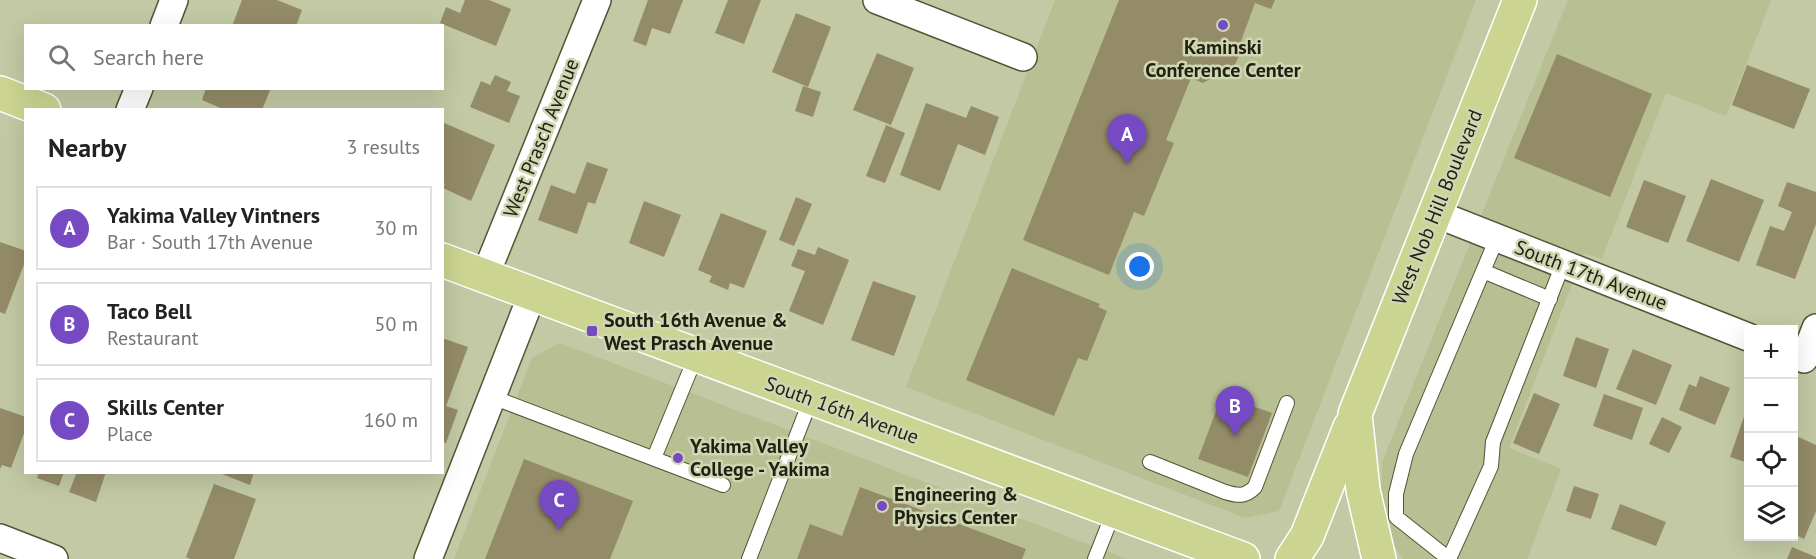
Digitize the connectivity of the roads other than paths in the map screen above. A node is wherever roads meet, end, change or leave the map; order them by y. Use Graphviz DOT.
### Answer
graph roads {
  1 [pos="174,0"];
  2 [pos="597,0"];
  3 [pos="877,0"];
  4 [pos="1520,0"];
  5 [pos="165,24"];
  6 [pos="1023,57"];
  7 [pos="138,90"];
  8 [pos="0,93"];
  9 [pos="39,108"];
  10 [pos="131,108"];
  11 [pos="1434,213"];
  12 [pos="1497,238"];
  13 [pos="444,261"];
  14 [pos="1563,264"];
  15 [pos="1483,272"];
  16 [pos="484,276"];
  17 [pos="532,295"];
  18 [pos="1550,299"];
  19 [pos="1816,328"];
  20 [pos="1744,335"];
  21 [pos="696,356"];
  22 [pos="1798,356"];
  23 [pos="492,397"];
  24 [pos="812,399"];
  25 [pos="1287,403"];
  26 [pos="1353,420"];
  27 [pos="654,458"];
  28 [pos="1150,462"];
  29 [pos="723,485"];
  30 [pos="1114,511"];
  31 [pos="0,538"];
  32 [pos="54,559"];
  33 [pos="428,559"];
  34 [pos="749,559"];
  35 [pos="1095,559"];
  36 [pos="1243,559"];
  37 [pos="1292,559"];
  38 [pos="1379,559"];
  39 [pos="1449,559"];
  1 -- 5 [label="street"];
  2 -- 16 [label="street, West Prasch Avenue"];
  3 -- 6 [label="street"];
  4 -- 11 [label="main road, West Nob Hill Boulevard"];
  7 -- 10 [label="street"];
  8 -- 9 [label="main road"];
  11 -- 12 [label="street, South 17th Avenue"];
  11 -- 26 [label="main road, West Nob Hill Boulevard"];
  12 -- 14 [label="street, South 17th Avenue"];
  12 -- 15 [label="lane"];
  13 -- 16 [label="main road, South 16th Avenue"];
  14 -- 18 [label="lane"];
  14 -- 20 [label="street, South 17th Avenue"];
  15 -- 18 [label="lane"];
  15 -- 39 [label="lane"];
  16 -- 17 [label="main road, South 16th Avenue"];
  17 -- 21 [label="main road, South 16th Avenue"];
  17 -- 23 [label="street"];
  18 -- 39 [label="lane"];
  19 -- 22 [label="street"];
  21 -- 24 [label="main road, South 16th Avenue"];
  21 -- 27 [label="lane"];
  23 -- 27 [label="lane"];
  23 -- 33 [label="street"];
  24 -- 30 [label="main road, South 16th Avenue"];
  24 -- 34 [label="lane"];
  25 -- 28 [label="lane"];
  26 -- 37 [label="main road, West Nob Hill Boulevard"];
  26 -- 38 [label="main road"];
  27 -- 29 [label="lane"];
  30 -- 35 [label="lane"];
  30 -- 36 [label="main road, South 16th Avenue"];
  31 -- 32 [label="street"];
}
